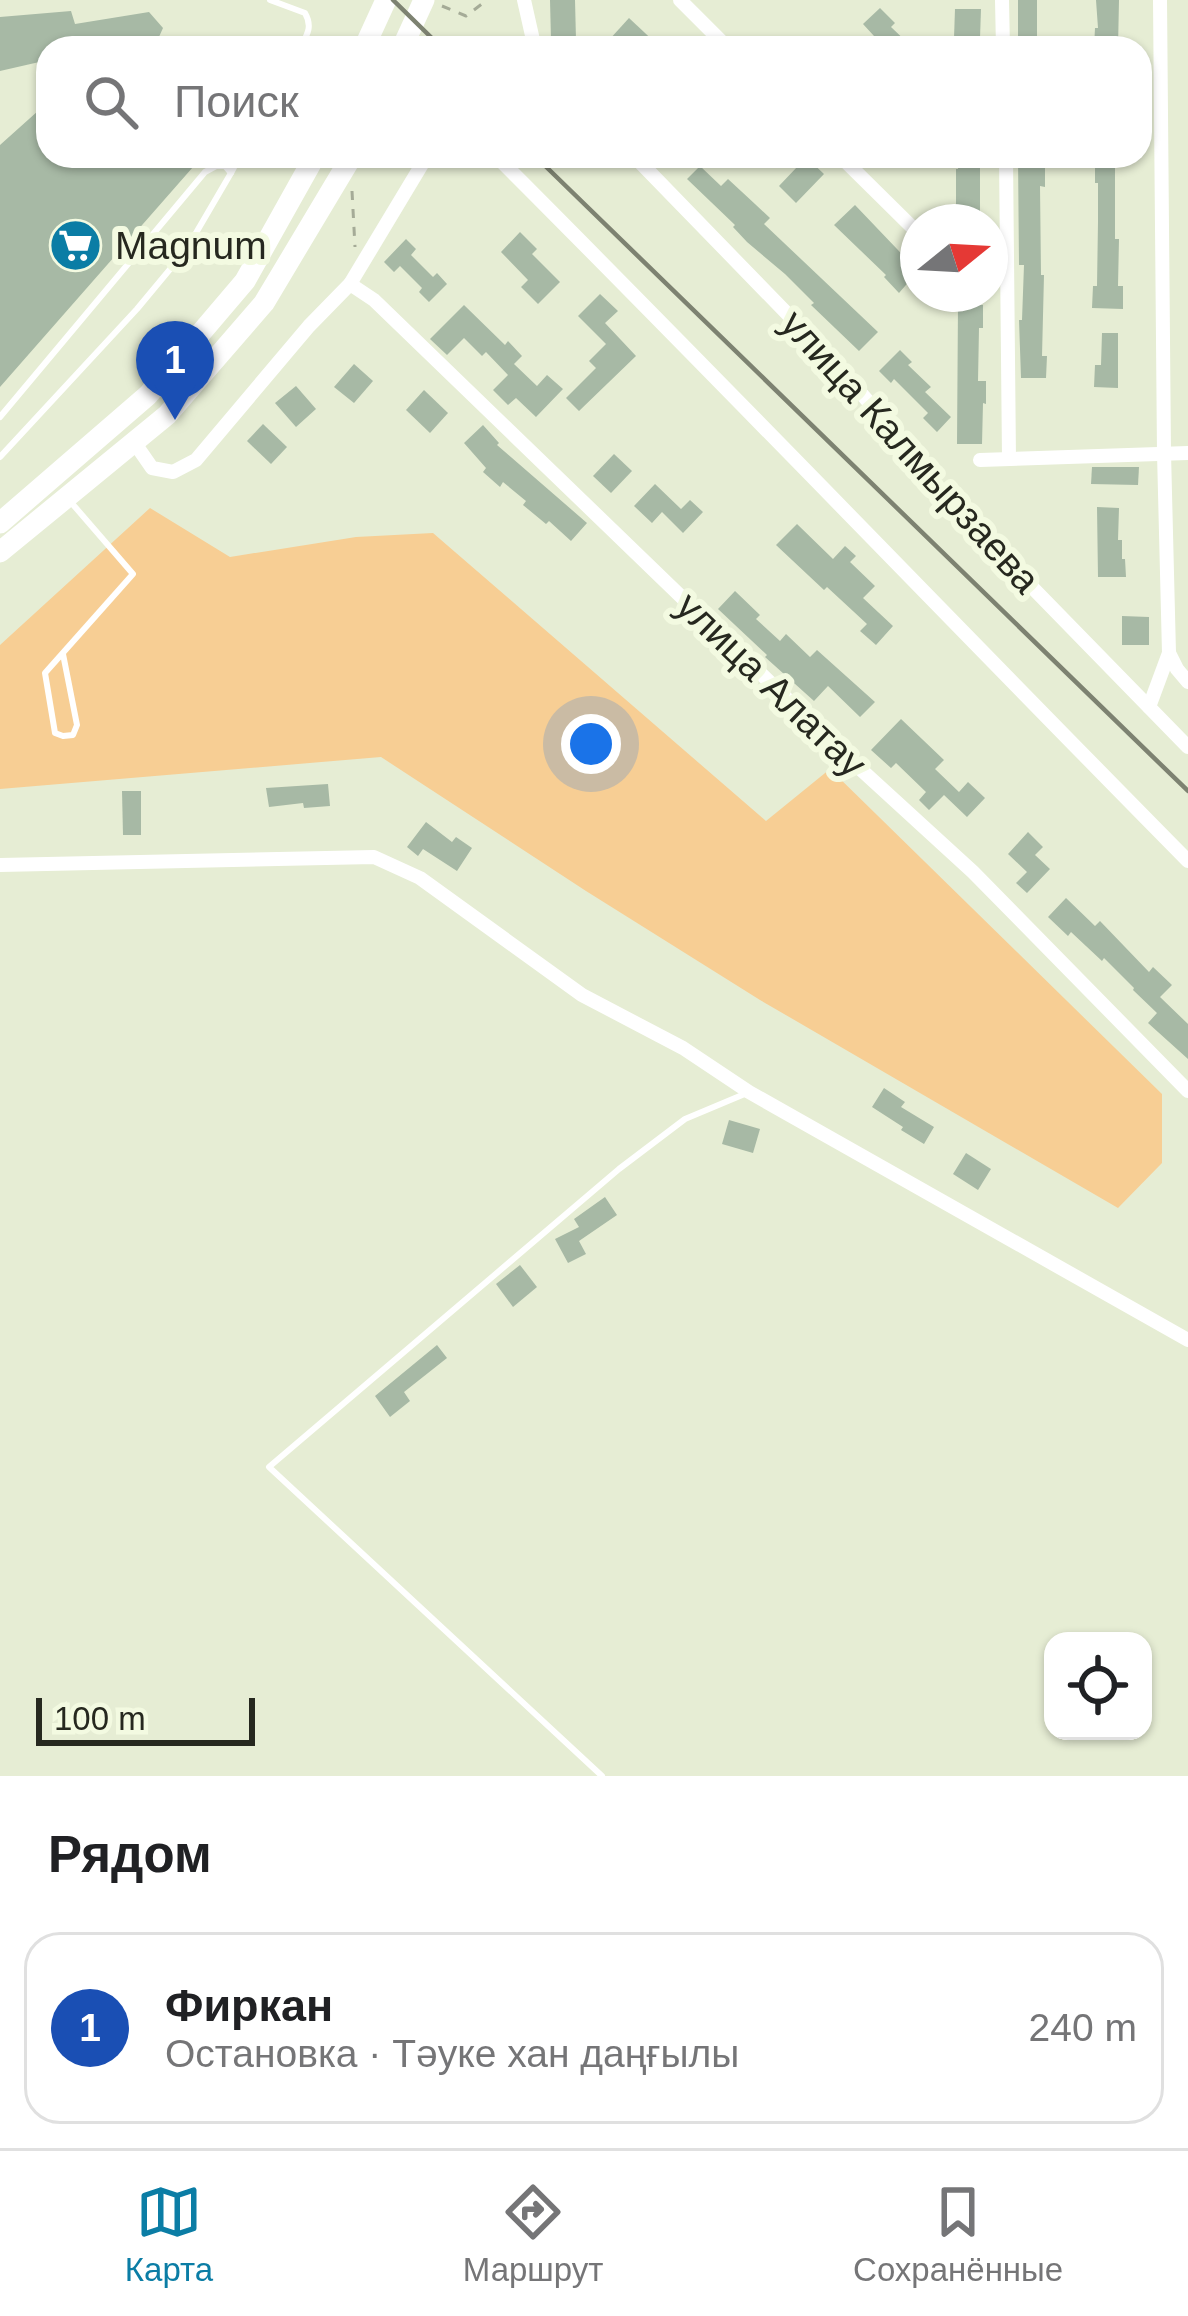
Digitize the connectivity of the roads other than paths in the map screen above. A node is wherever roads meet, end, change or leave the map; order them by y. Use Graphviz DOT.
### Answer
graph roads {
  1 [pos="270,0"];
  2 [pos="386,0"];
  3 [pos="424,0"];
  4 [pos="524,0"];
  5 [pos="680,0"];
  6 [pos="1003,0"];
  7 [pos="1160,0"];
  8 [pos="307,36"];
  9 [pos="370,36"];
  10 [pos="408,36"];
  11 [pos="532,36"];
  12 [pos="716,36"];
  13 [pos="1004,36"];
  14 [pos="213,168"];
  15 [pos="227,168"];
  16 [pos="234,168"];
  17 [pos="308,168"];
  18 [pos="345,168"];
  19 [pos="420,168"];
  20 [pos="508,168"];
  21 [pos="646,168"];
  22 [pos="852,168"];
  23 [pos="1006,168"];
  24 [pos="231,173"];
  25 [pos="1006,204"];
  26 [pos="900,215"];
  27 [pos="350,284"];
  28 [pos="1008,312"];
  29 [pos="0,417"];
  30 [pos="134,442"];
  31 [pos="1164,453"];
  32 [pos="1188,453"];
  33 [pos="0,457"];
  34 [pos="1009,459"];
  35 [pos="980,460"];
  36 [pos="67,498"];
  37 [pos="1,521"];
  38 [pos="0,552"];
  39 [pos="1169,653"];
  40 [pos="63,654"];
  41 [pos="1188,682"];
  42 [pos="1149,707"];
  43 [pos="1188,746"];
  44 [pos="1188,861"];
  45 [pos="0,865"];
  46 [pos="1188,1091"];
  47 [pos="749,1093"];
  48 [pos="1188,1340"];
  49 [pos="602,1776"];
  1 -- 8 [label="lane"];
  2 -- 9 [label="main road"];
  3 -- 10 [label="main road"];
  4 -- 11 [label="street"];
  5 -- 12 [label="street"];
  6 -- 13 [label="street"];
  7 -- 31 [label="street"];
  14 -- 29 [label="lane"];
  15 -- 24 [label="lane"];
  16 -- 24 [label="lane"];
  17 -- 37 [label="main road"];
  18 -- 30 [label="main road"];
  19 -- 27 [label="street"];
  20 -- 44 [label="street"];
  21 -- 42 [label="street, улица Калмырзаева"];
  22 -- 26 [label="street"];
  23 -- 25 [label="street"];
  24 -- 33 [label="lane"];
  27 -- 30 [label="street"];
  27 -- 46 [label="street, улица Алатау"];
  28 -- 34 [label="street"];
  30 -- 36 [label="main road"];
  31 -- 32 [label="street"];
  31 -- 34 [label="street"];
  31 -- 39 [label="street"];
  34 -- 35 [label="street"];
  36 -- 38 [label="main road"];
  36 -- 40 [label="lane"];
  39 -- 41 [label="street"];
  39 -- 42 [label="street"];
  40 -- 40 [label="lane"];
  42 -- 43 [label="street, улица Калмырзаева"];
  45 -- 47 [label="street"];
  47 -- 48 [label="street"];
  47 -- 49 [label="lane"];
}
